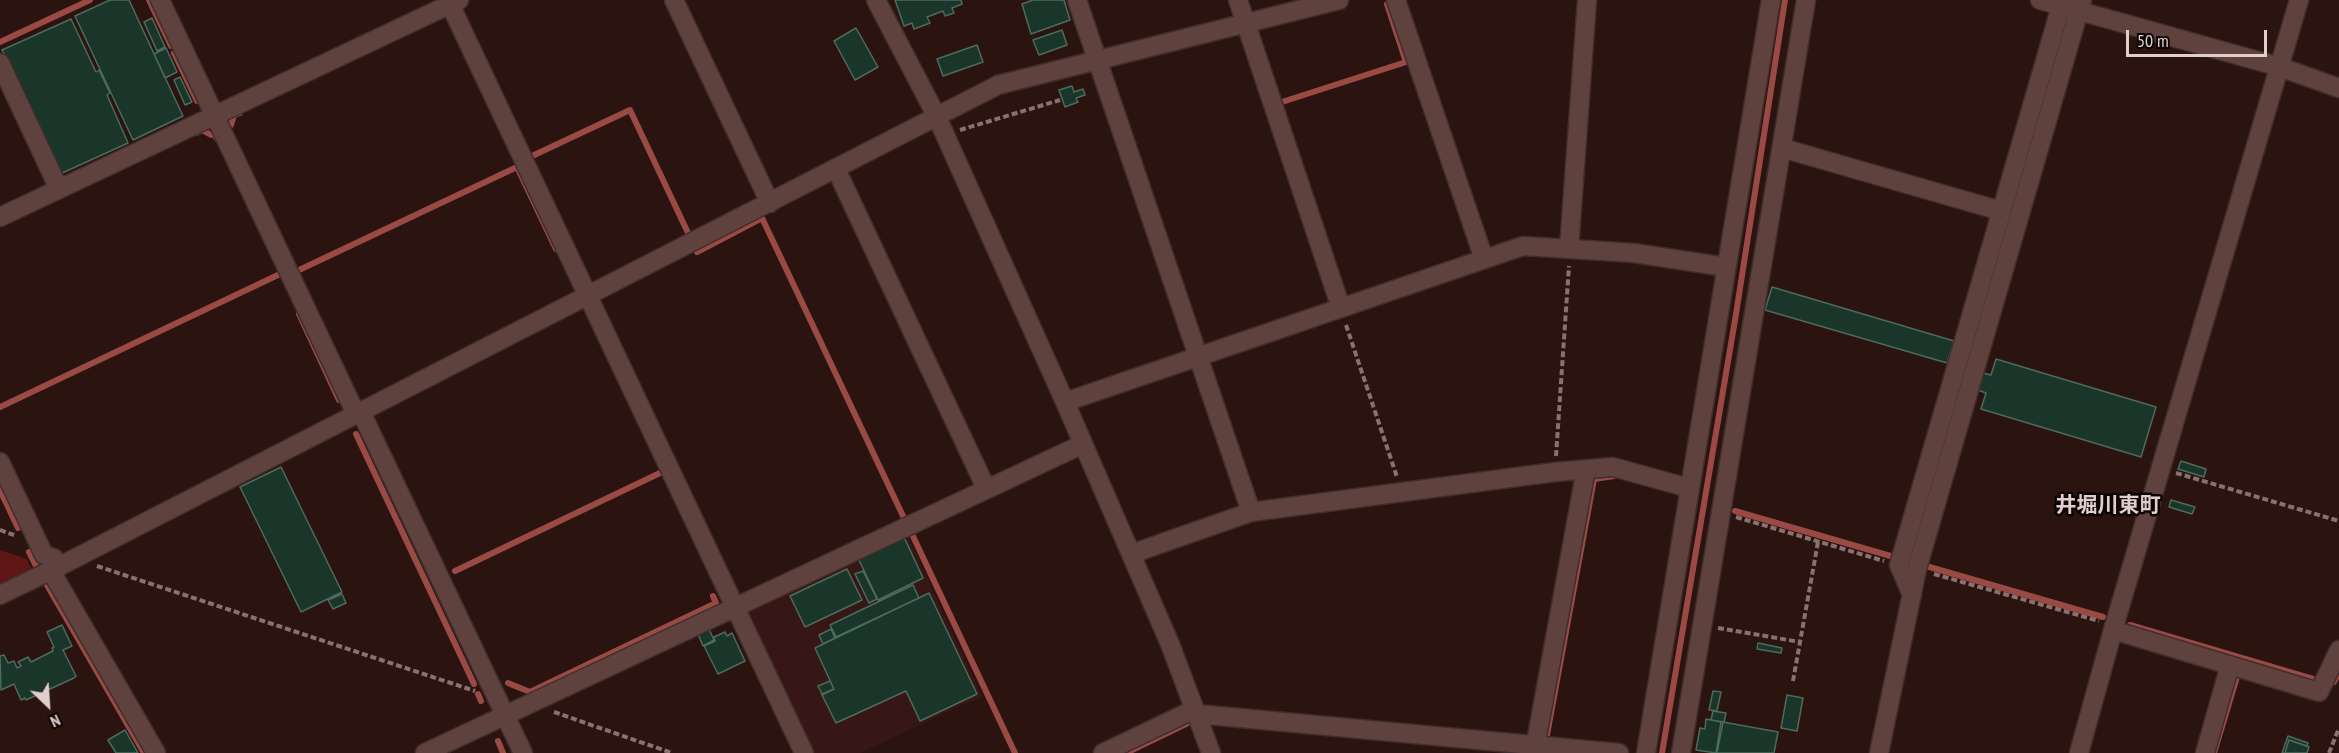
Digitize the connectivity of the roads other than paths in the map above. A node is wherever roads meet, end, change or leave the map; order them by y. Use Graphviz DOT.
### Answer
graph roads {
  1 [pos="160,0"];
  2 [pos="674,0"];
  3 [pos="876,0"];
  4 [pos="1077,0"];
  5 [pos="1238,0"];
  6 [pos="1339,0"];
  7 [pos="1396,0"];
  8 [pos="1587,0"];
  9 [pos="1771,0"];
  10 [pos="1806,0"];
  11 [pos="2040,0"];
  12 [pos="2300,0"];
  13 [pos="452,1"];
  14 [pos="2080,5"];
  15 [pos="2061,6"];
  16 [pos="1245,22"];
  17 [pos="1097,59"];
  18 [pos="0,63"];
  19 [pos="2280,67"];
  20 [pos="2339,88"];
  21 [pos="215,115"];
  22 [pos="937,117"];
  23 [pos="1782,148"];
  24 [pos="836,169"];
  25 [pos="59,189"];
  26 [pos="770,203"];
  27 [pos="2001,211"];
  28 [pos="0,217"];
  29 [pos="1570,249"];
  30 [pos="1484,259"];
  31 [pos="1726,267"];
  32 [pos="1978,290"];
  33 [pos="588,295"];
  34 [pos="1997,295"];
  35 [pos="1341,308"];
  36 [pos="1200,356"];
  37 [pos="1065,402"];
  38 [pos="359,413"];
  39 [pos="1083,444"];
  40 [pos="0,462"];
  41 [pos="1586,469"];
  42 [pos="986,488"];
  43 [pos="1689,488"];
  44 [pos="1251,512"];
  45 [pos="1131,554"];
  46 [pos="54,569"];
  47 [pos="0,595"];
  48 [pos="1912,595"];
  49 [pos="735,606"];
  50 [pos="2114,628"];
  51 [pos="2339,650"];
  52 [pos="2230,665"];
  53 [pos="1196,712"];
  54 [pos="505,715"];
  55 [pos="1535,749"];
  56 [pos="156,753"];
  57 [pos="425,753"];
  58 [pos="523,753"];
  59 [pos="804,753"];
  60 [pos="1103,753"];
  61 [pos="1211,753"];
  62 [pos="1619,753"];
  63 [pos="1646,753"];
  64 [pos="1681,753"];
  65 [pos="1880,753"];
  66 [pos="2079,753"];
  67 [pos="2205,753"];
  1 -- 21 [label="street"];
  2 -- 26 [label="street"];
  3 -- 22 [label="street"];
  4 -- 17 [label="street"];
  5 -- 16 [label="street"];
  6 -- 16 [label="street"];
  7 -- 30 [label="street"];
  8 -- 29 [label="street"];
  9 -- 31 [label="street"];
  10 -- 23 [label="street"];
  11 -- 15 [label="street"];
  12 -- 19 [label="street"];
  13 -- 21 [label="street"];
  13 -- 33 [label="street"];
  14 -- 15 [label="street"];
  14 -- 19 [label="street"];
  14 -- 34 [label="street"];
  15 -- 27 [label="street"];
  16 -- 17 [label="street"];
  16 -- 35 [label="street"];
  17 -- 22 [label="street"];
  17 -- 36 [label="street"];
  18 -- 25 [label="street"];
  19 -- 20 [label="street"];
  19 -- 50 [label="street"];
  21 -- 25 [label="street"];
  21 -- 38 [label="street"];
  22 -- 24 [label="street"];
  22 -- 37 [label="street"];
  23 -- 27 [label="street"];
  23 -- 64 [label="street"];
  24 -- 26 [label="street"];
  24 -- 42 [label="street"];
  25 -- 28 [label="street"];
  26 -- 33 [label="street"];
  27 -- 32 [label="street"];
  29 -- 30 [label="street"];
  29 -- 31 [label="street"];
  30 -- 35 [label="street"];
  31 -- 43 [label="street"];
  32 -- 34 [label="street"];
  32 -- 48 [label="street"];
  33 -- 38 [label="street"];
  33 -- 49 [label="street"];
  34 -- 48 [label="street"];
  35 -- 36 [label="street"];
  36 -- 37 [label="street"];
  36 -- 44 [label="street"];
  37 -- 39 [label="street"];
  38 -- 46 [label="street"];
  38 -- 54 [label="street"];
  39 -- 42 [label="street"];
  39 -- 45 [label="street"];
  40 -- 46 [label="street"];
  41 -- 43 [label="street"];
  41 -- 44 [label="street"];
  41 -- 55 [label="street"];
  42 -- 49 [label="street"];
  43 -- 63 [label="street"];
  44 -- 45 [label="street"];
  45 -- 53 [label="street"];
  46 -- 47 [label="street"];
  46 -- 56 [label="street"];
  48 -- 65 [label="street"];
  49 -- 54 [label="street"];
  49 -- 59 [label="street"];
  50 -- 52 [label="street"];
  50 -- 66 [label="street"];
  51 -- 52 [label="street"];
  52 -- 67 [label="street"];
  53 -- 55 [label="street"];
  53 -- 60 [label="street"];
  53 -- 61 [label="street"];
  54 -- 57 [label="street"];
  54 -- 58 [label="street"];
  55 -- 62 [label="street"];
}
